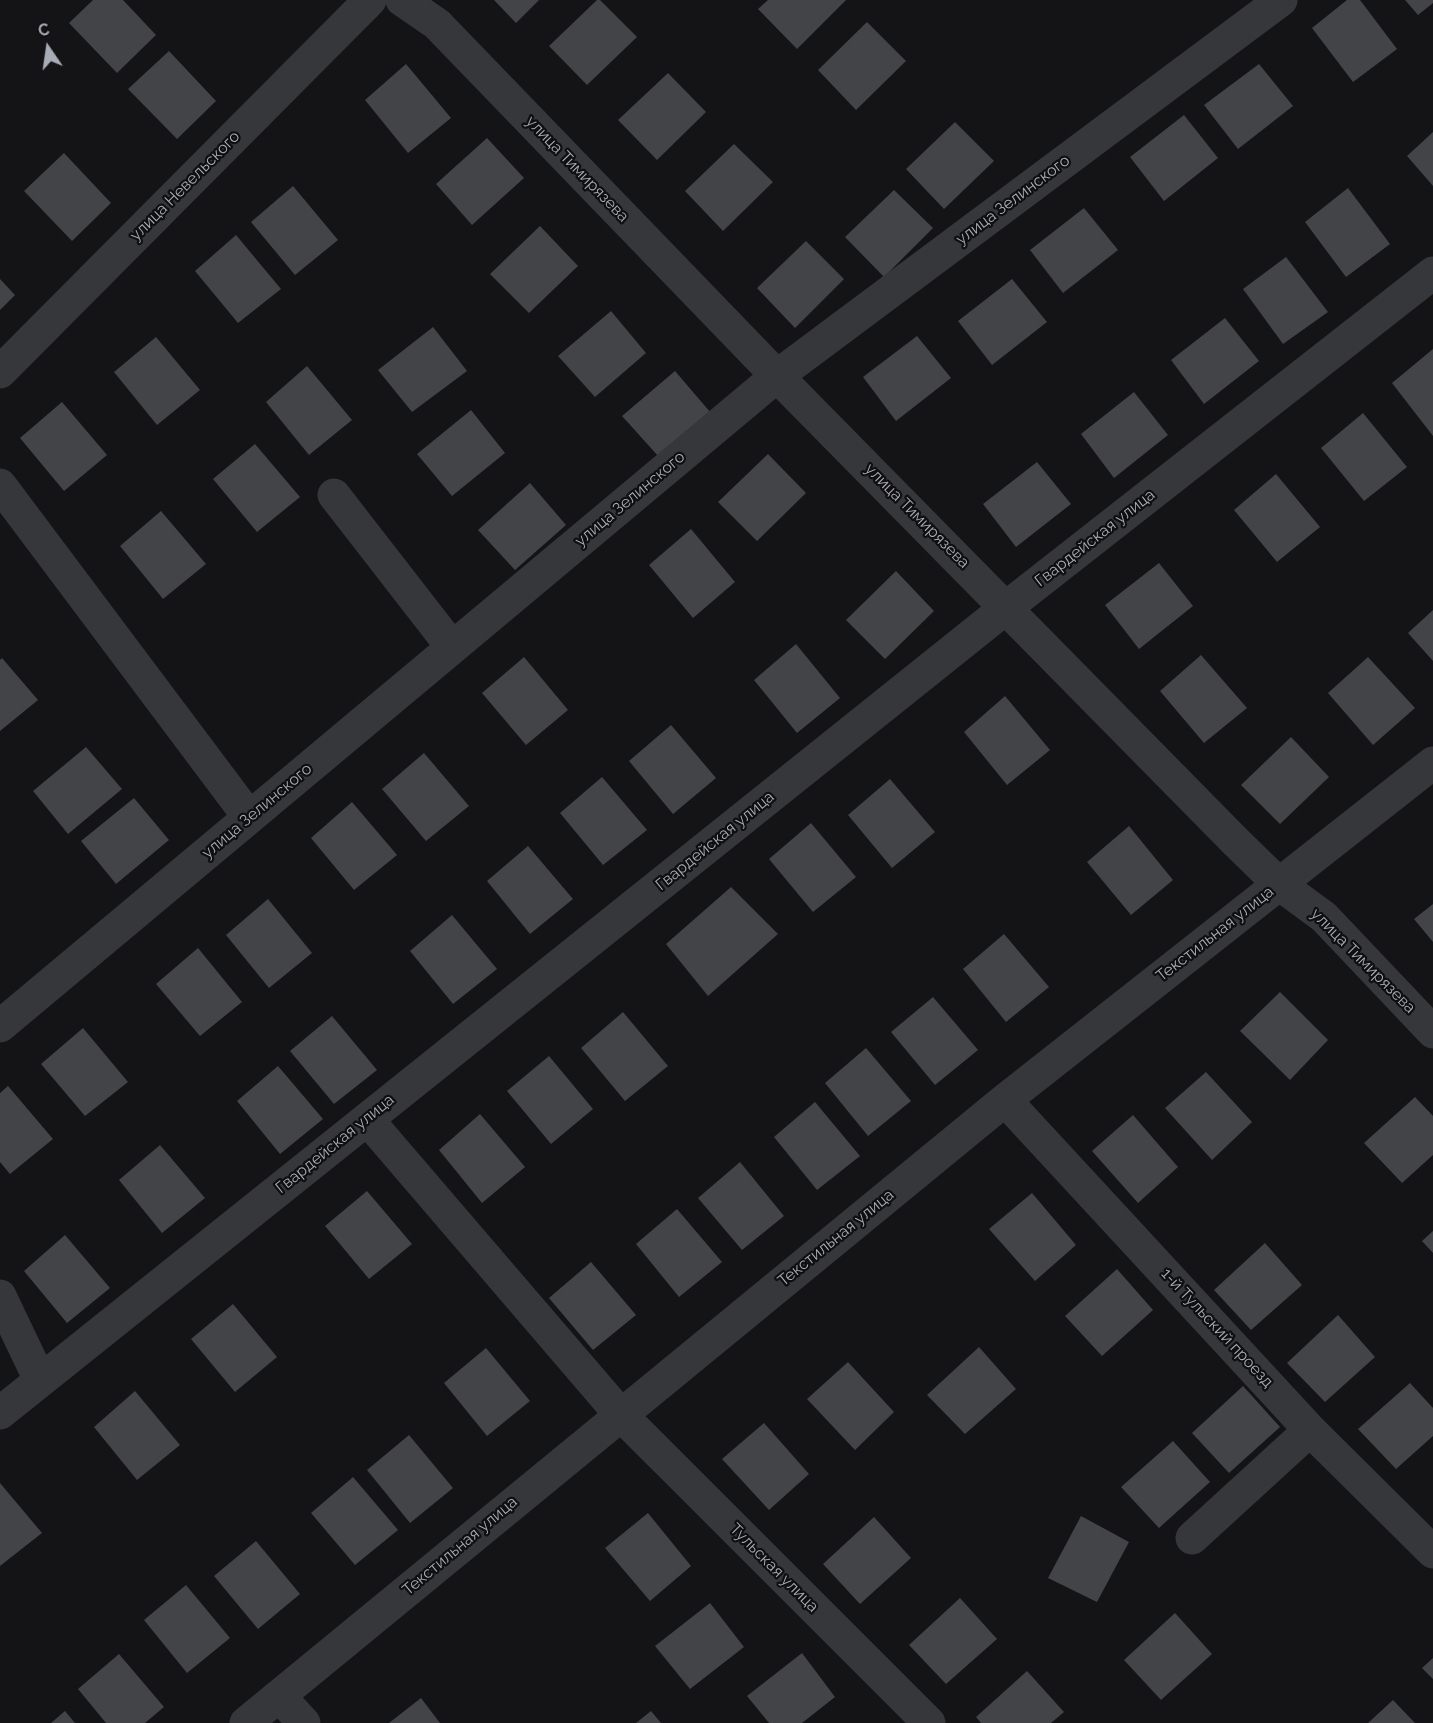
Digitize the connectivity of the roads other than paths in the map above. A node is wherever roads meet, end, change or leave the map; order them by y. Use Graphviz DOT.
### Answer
graph roads {
  1 [pos="370,0"];
  2 [pos="402,0"];
  3 [pos="1281,0"];
  4 [pos="1433,273"];
  5 [pos="0,372"];
  6 [pos="777,376"];
  7 [pos="0,485"];
  8 [pos="334,495"];
  9 [pos="1007,607"];
  10 [pos="452,647"];
  11 [pos="1433,763"];
  12 [pos="249,817"];
  13 [pos="1279,884"];
  14 [pos="0,1026"];
  15 [pos="1433,1032"];
  16 [pos="1005,1100"];
  17 [pos="367,1119"];
  18 [pos="0,1296"];
  19 [pos="40,1380"];
  20 [pos="0,1413"];
  21 [pos="620,1414"];
  22 [pos="1310,1430"];
  23 [pos="1192,1538"];
  24 [pos="1433,1552"];
  25 [pos="279,1696"];
  26 [pos="246,1723"];
  27 [pos="304,1723"];
  28 [pos="929,1723"];
  1 -- 5 [label="street, улица Невельского"];
  2 -- 6 [label="street, улица Тимирязева"];
  3 -- 6 [label="street, улица Зелинского"];
  4 -- 9 [label="street, Гвардейская улица"];
  6 -- 9 [label="street, улица Тимирязева"];
  6 -- 10 [label="street, улица Зелинского"];
  7 -- 12 [label="street"];
  8 -- 10 [label="street"];
  9 -- 13 [label="street, улица Тимирязева"];
  9 -- 17 [label="street, Гвардейская улица"];
  10 -- 12 [label="street, улица Зелинского"];
  11 -- 13 [label="street, Текстильная улица"];
  12 -- 14 [label="street, улица Зелинского"];
  13 -- 15 [label="street, улица Тимирязева"];
  13 -- 16 [label="street, Текстильная улица"];
  16 -- 21 [label="street, Текстильная улица"];
  16 -- 22 [label="street, 1-й Тульский проезд"];
  17 -- 19 [label="street, Гвардейская улица"];
  17 -- 21 [label="street, Тульская улица"];
  18 -- 19 [label="street"];
  19 -- 20 [label="street, Гвардейская улица"];
  21 -- 25 [label="street, Текстильная улица"];
  21 -- 28 [label="street, Тульская улица"];
  22 -- 23 [label="street"];
  22 -- 24 [label="street, 1-й Тульский проезд"];
  25 -- 26 [label="street, Текстильная улица"];
  25 -- 27 [label="street"];
}
